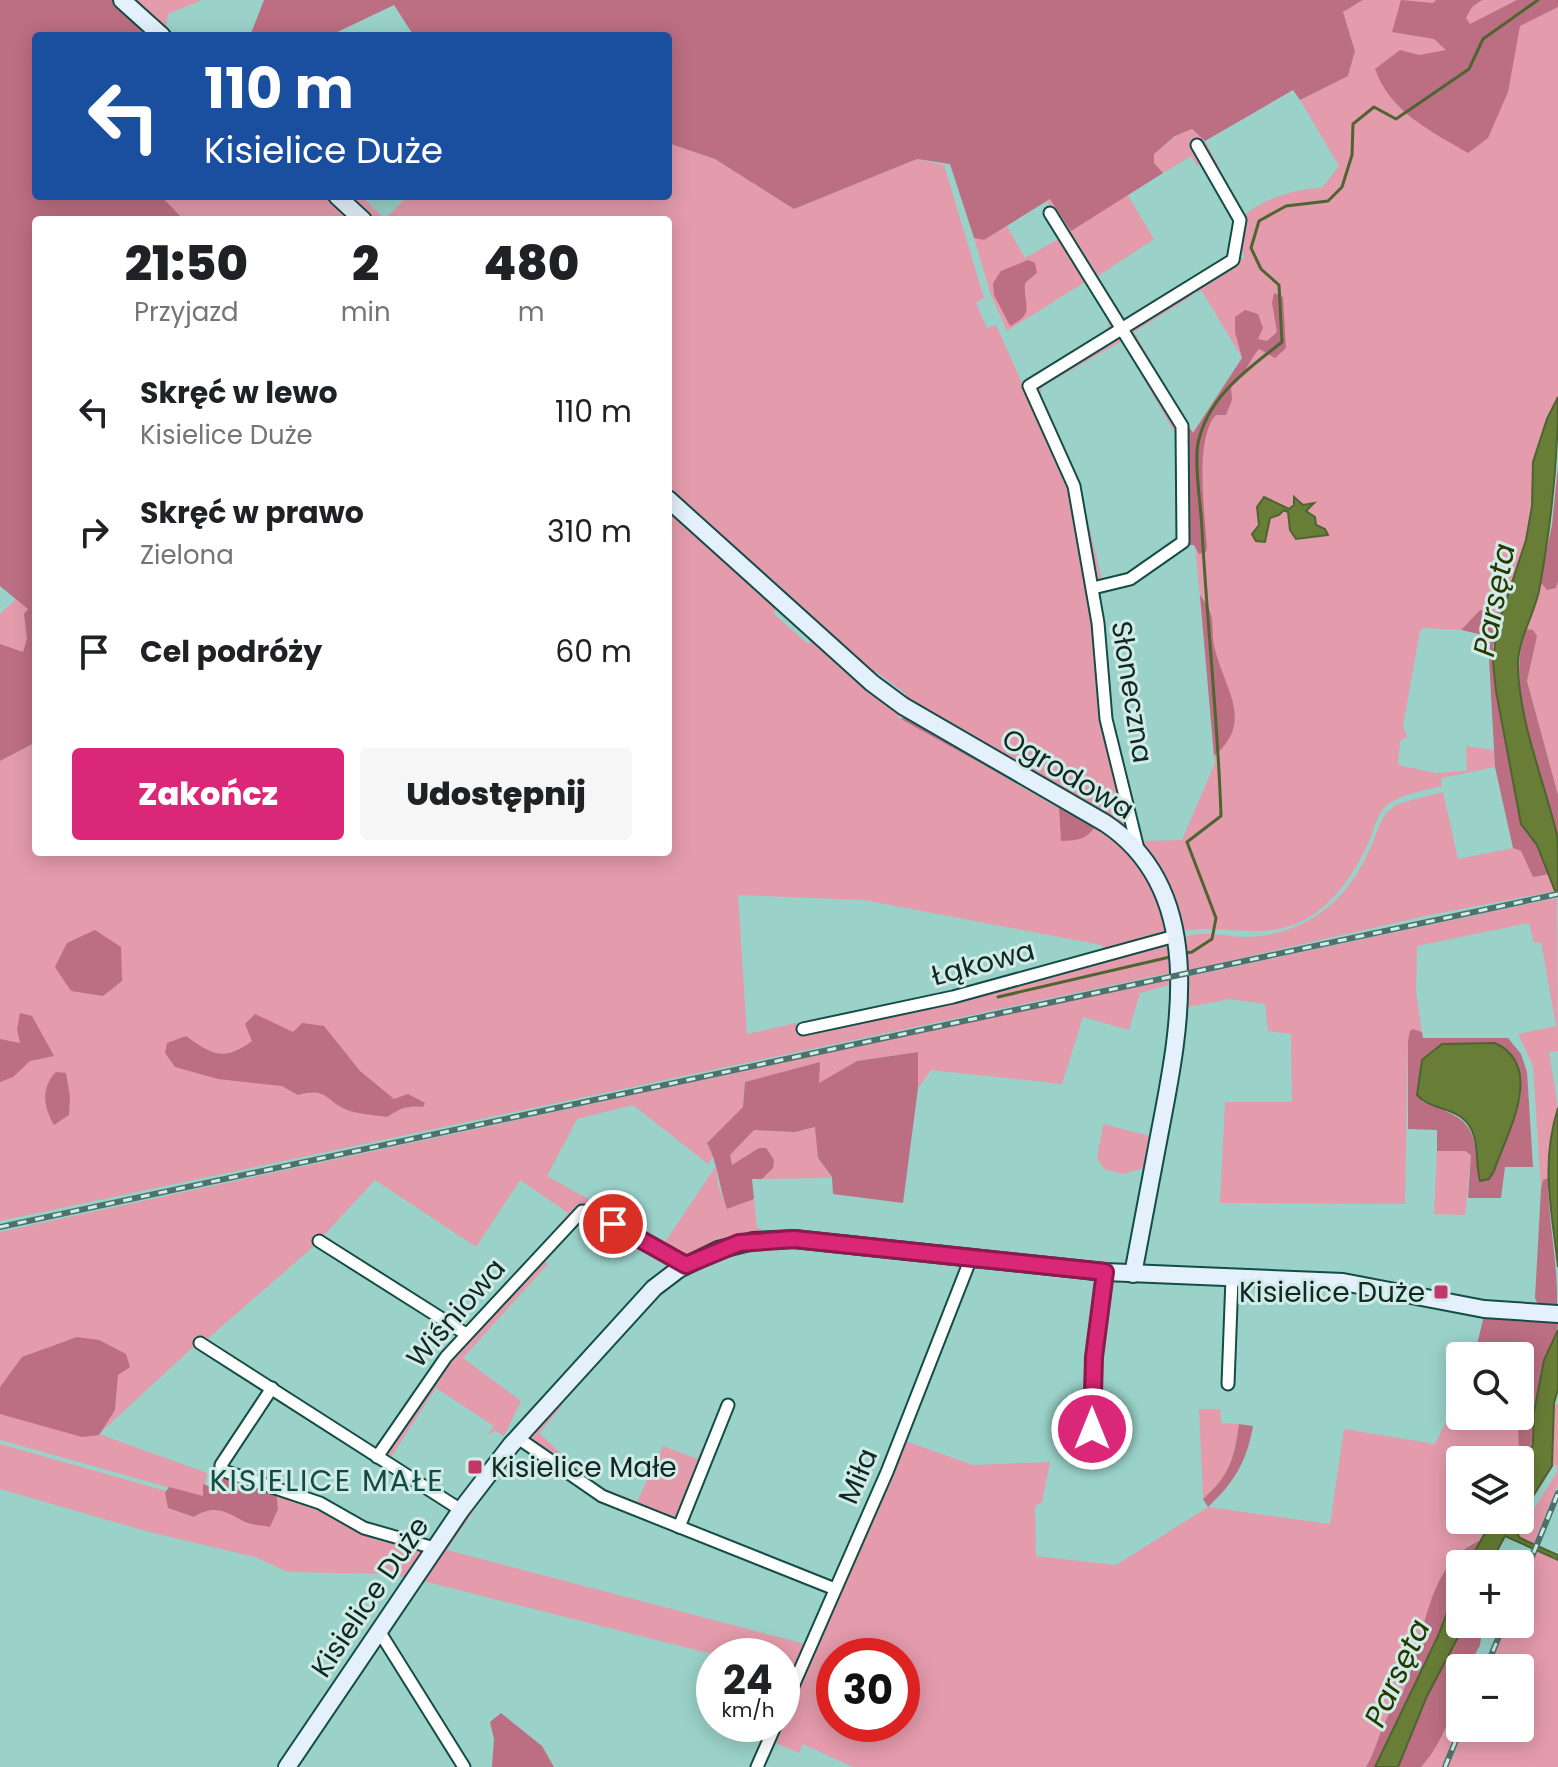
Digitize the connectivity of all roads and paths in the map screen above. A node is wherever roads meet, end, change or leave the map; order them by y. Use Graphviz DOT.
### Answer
graph roads {
  1 [pos="122,0"];
  2 [pos="158,32"];
  3 [pos="1197,145"];
  4 [pos="341,200"];
  5 [pos="1050,213"];
  6 [pos="359,216"];
  7 [pos="1122,327"];
  8 [pos="672,503"];
  9 [pos="1093,588"];
  10 [pos="1138,849"];
  11 [pos="1175,936"];
  12 [pos="803,1029"];
  13 [pos="319,1241"];
  14 [pos="971,1258"];
  15 [pos="686,1265"];
  16 [pos="1105,1272"];
  17 [pos="1133,1274"];
  18 [pos="1232,1278"];
  19 [pos="1558,1314"];
  20 [pos="466,1334"];
  21 [pos="200,1343"];
  22 [pos="1228,1384"];
  23 [pos="272,1388"];
  24 [pos="728,1405"];
  25 [pos="1092,1429"];
  26 [pos="518,1438"];
  27 [pos="377,1457"];
  28 [pos="461,1510"];
  29 [pos="679,1527"];
  30 [pos="434,1548"];
  31 [pos="835,1589"];
  32 [pos="379,1631"];
  33 [pos="800,1670"];
  34 [pos="768,1742"];
  35 [pos="287,1767"];
  36 [pos="464,1767"];
  37 [pos="757,1767"];
  1 -- 2 [label="street"];
  3 -- 7 [label="street, Słoneczna"];
  4 -- 6 [label="street"];
  5 -- 7 [label="street, Słoneczna"];
  7 -- 9 [label="street, Słoneczna"];
  7 -- 9 [label="street, Słoneczna"];
  8 -- 10 [label="street, Ogrodowa"];
  9 -- 10 [label="street, Słoneczna"];
  10 -- 11 [label="street, Ogrodowa"];
  11 -- 12 [label="street, Łąkowa"];
  11 -- 17 [label="street, Ogrodowa"];
  13 -- 20 [label="street"];
  14 -- 15 [label="street, Kisielice Duże"];
  14 -- 16 [label="street, Kisielice Duże"];
  14 -- 31 [label="street, Miła"];
  15 -- 20 [label="street, Wiśniowa"];
  15 -- 26 [label="street, Kisielice Duże"];
  16 -- 17 [label="street, Kisielice Duże"];
  16 -- 25 [label="street"];
  17 -- 18 [label="street, Kisielice Duże"];
  18 -- 19 [label="street, Kisielice Duże"];
  18 -- 22 [label="street"];
  20 -- 27 [label="street, Wiśniowa"];
  21 -- 23 [label="street"];
  23 -- 27 [label="street"];
  23 -- 30 [label="street"];
  24 -- 29 [label="street"];
  26 -- 28 [label="street, Kisielice Duże"];
  26 -- 29 [label="street"];
  27 -- 28 [label="street"];
  28 -- 30 [label="street, Kisielice Duże"];
  29 -- 31 [label="street"];
  30 -- 32 [label="street, Kisielice Duże"];
  31 -- 33 [label="street, Miła"];
  32 -- 35 [label="street, Kisielice Duże"];
  32 -- 36 [label="street"];
  34 -- 37 [label="street"];
}
